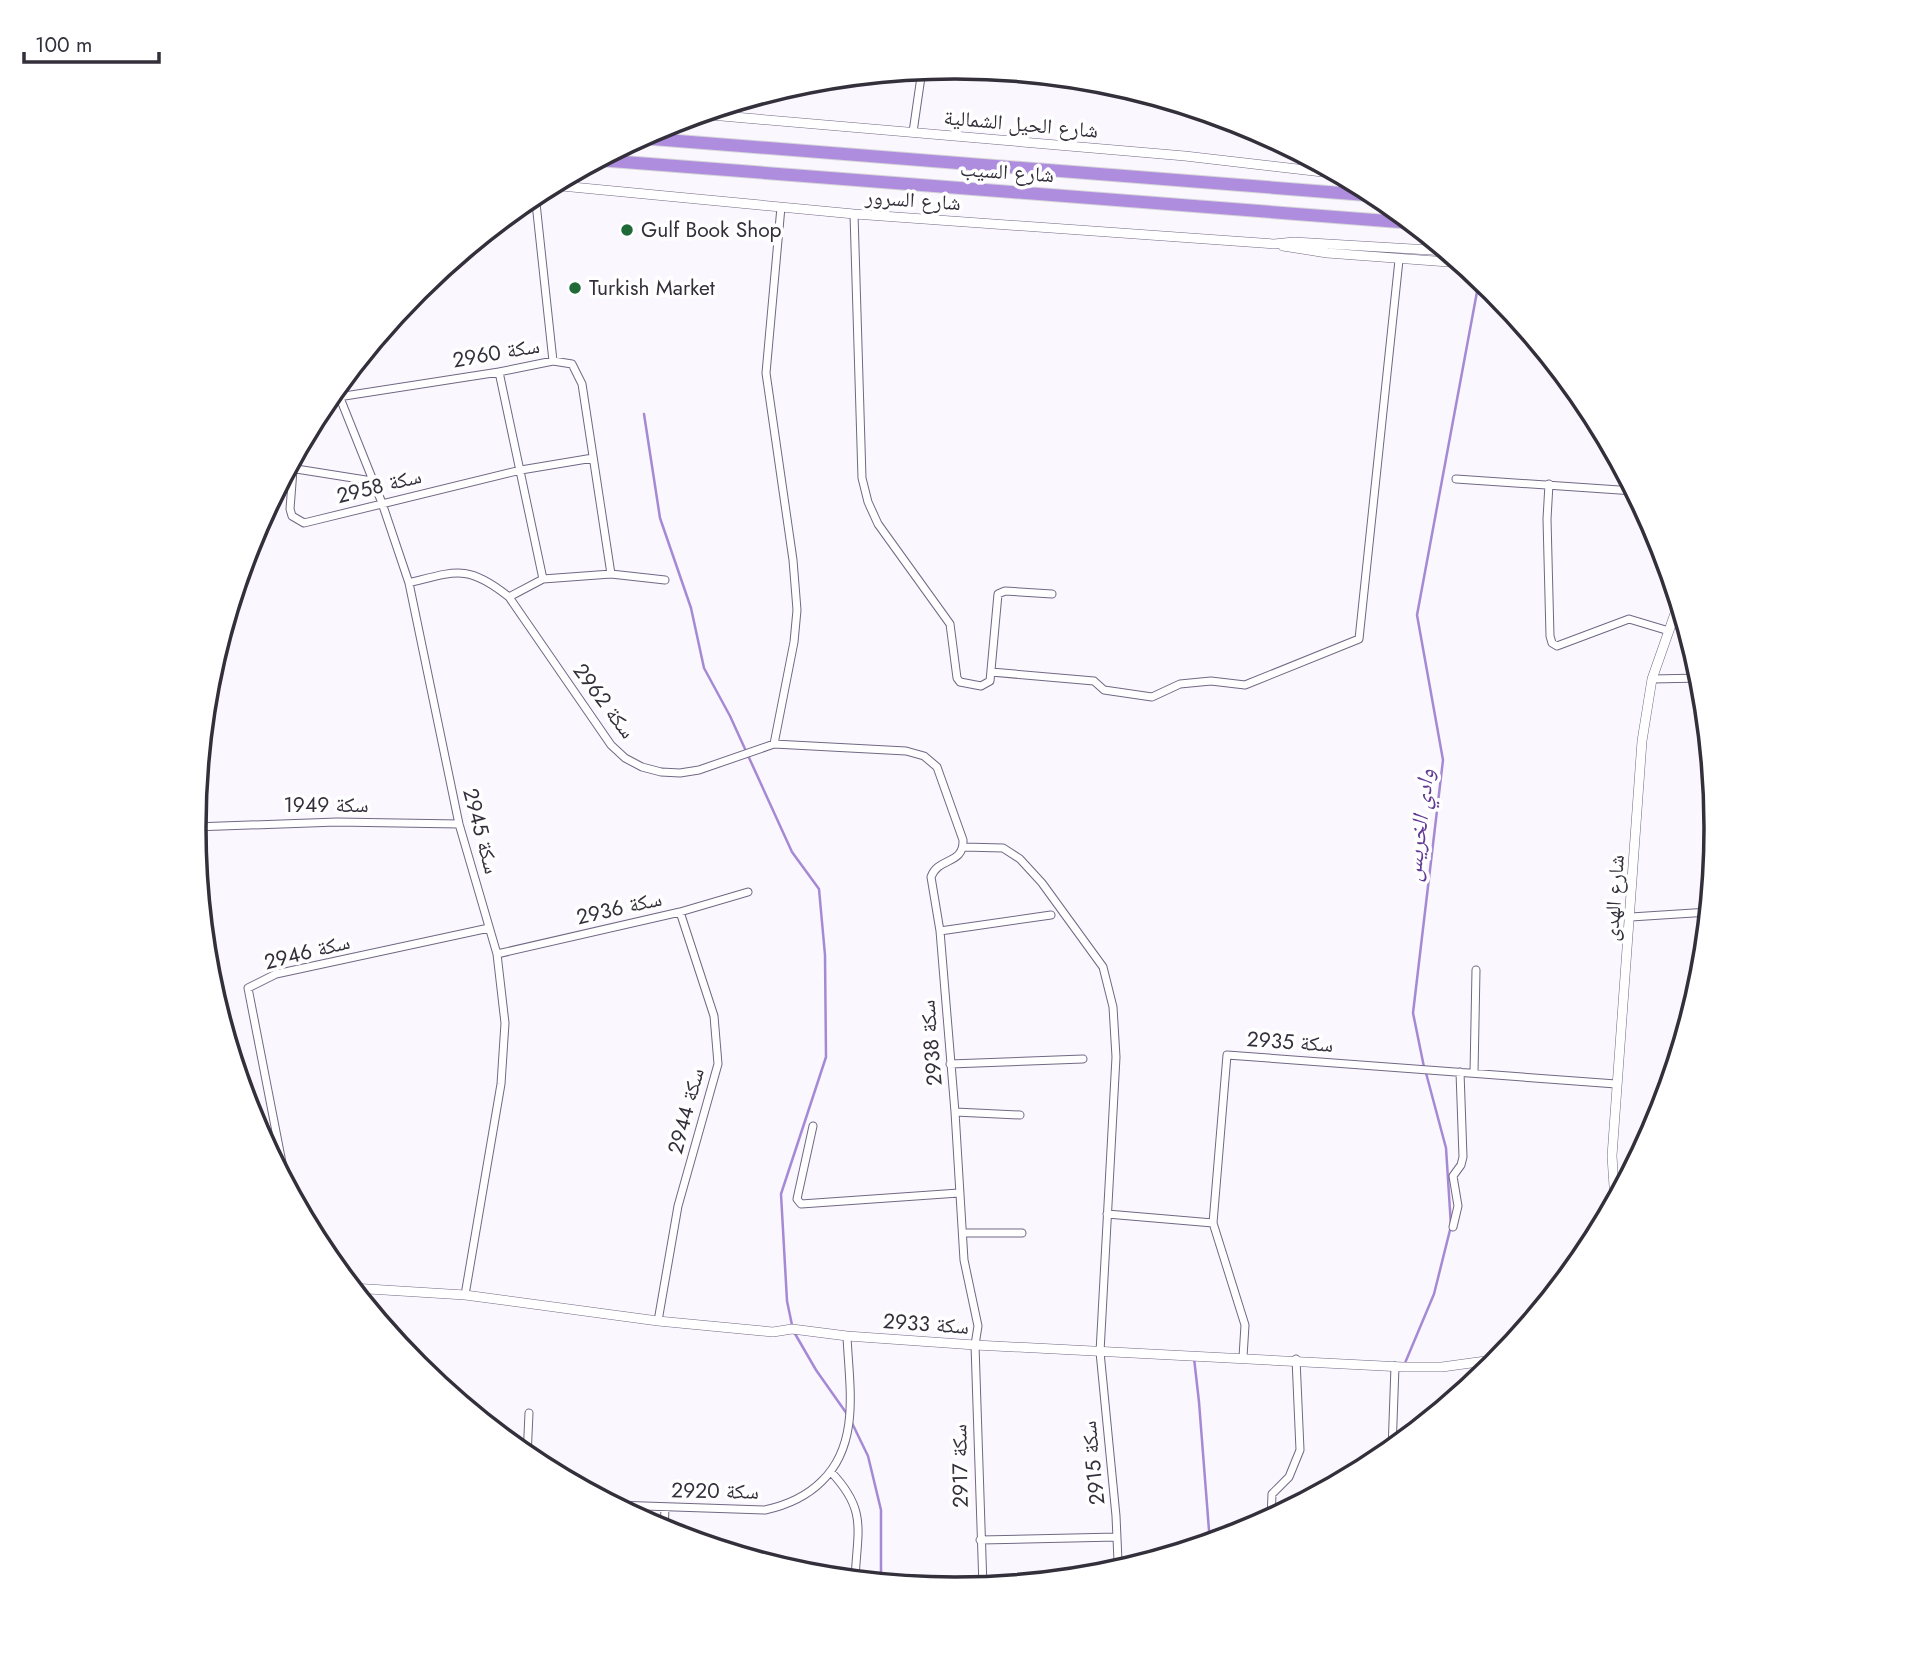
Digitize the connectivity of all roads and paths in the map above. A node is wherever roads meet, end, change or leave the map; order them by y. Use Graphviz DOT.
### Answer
graph roads {
  1 [pos="921,80"];
  2 [pos="724,116"];
  3 [pos="913,132"];
  4 [pos="661,140"];
  5 [pos="614,161"];
  6 [pos="1308,167"];
  7 [pos="569,187"];
  8 [pos="1352,193"];
  9 [pos="536,207"];
  10 [pos="781,207"];
  11 [pos="854,214"];
  12 [pos="1395,222"];
  13 [pos="1274,244"];
  14 [pos="1432,250"];
  15 [pos="1399,260"];
  16 [pos="1445,261"];
  17 [pos="553,361"];
  18 [pos="499,372"];
  19 [pos="348,391"];
  20 [pos="341,401"];
  21 [pos="593,458"];
  22 [pos="299,469"];
  23 [pos="521,470"];
  24 [pos="1457,480"];
  25 [pos="372,481"];
  26 [pos="291,484"];
  27 [pos="1549,484"];
  28 [pos="1623,490"];
  29 [pos="382,503"];
  30 [pos="611,574"];
  31 [pos="543,579"];
  32 [pos="665,580"];
  33 [pos="409,583"];
  34 [pos="1052,594"];
  35 [pos="509,597"];
  36 [pos="1674,616"];
  37 [pos="1668,631"];
  38 [pos="991,673"];
  39 [pos="1689,678"];
  40 [pos="1652,679"];
  41 [pos="774,744"];
  42 [pos="459,824"];
  43 [pos="206,827"];
  44 [pos="963,846"];
  45 [pos="748,892"];
  46 [pos="680,912"];
  47 [pos="1699,913"];
  48 [pos="1051,915"];
  49 [pos="1630,918"];
  50 [pos="489,928"];
  51 [pos="940,931"];
  52 [pos="497,954"];
  53 [pos="1476,970"];
  54 [pos="1083,1059"];
  55 [pos="950,1064"];
  56 [pos="1460,1072"];
  57 [pos="1474,1073"];
  58 [pos="1616,1084"];
  59 [pos="955,1112"];
  60 [pos="1020,1115"];
  61 [pos="813,1126"];
  62 [pos="279,1150"];
  63 [pos="1614,1184"];
  64 [pos="959,1193"];
  65 [pos="1107,1214"];
  66 [pos="1213,1223"];
  67 [pos="1453,1227"];
  68 [pos="962,1233"];
  69 [pos="1022,1233"];
  70 [pos="365,1289"];
  71 [pos="465,1294"];
  72 [pos="658,1321"];
  73 [pos="847,1336"];
  74 [pos="975,1345"];
  75 [pos="1100,1352"];
  76 [pos="1243,1357"];
  77 [pos="1296,1359"];
  78 [pos="1481,1362"];
  79 [pos="1395,1366"];
  80 [pos="529,1413"];
  81 [pos="1392,1436"];
  82 [pos="528,1443"];
  83 [pos="831,1472"];
  84 [pos="638,1506"];
  85 [pos="1271,1507"];
  86 [pos="665,1508"];
  87 [pos="665,1518"];
  88 [pos="1117,1538"];
  89 [pos="980,1540"];
  90 [pos="1118,1559"];
  91 [pos="855,1571"];
  92 [pos="982,1576"];
  1 -- 3 [label="street"];
  2 -- 3 [label="street, شارع الحيل الشمالية"];
  3 -- 6 [label="street, شارع الحيل الشمالية"];
  4 -- 8 [label="highway, شارع السيب"];
  5 -- 12 [label="highway, شارع السيب"];
  7 -- 10 [label="street, شارع السرور"];
  9 -- 17 [label="street"];
  10 -- 11 [label="street, شارع السرور"];
  10 -- 41 [label="street"];
  11 -- 13 [label="street, شارع السرور"];
  11 -- 38 [label="street"];
  13 -- 14 [label="street, شارع السرور"];
  13 -- 15 [label="street, شارع السرور"];
  15 -- 16 [label="street, شارع السرور"];
  15 -- 38 [label="street"];
  17 -- 18 [label="street, سكة 2960"];
  17 -- 21 [label="street, سكة 2960"];
  18 -- 19 [label="street, سكة 2960"];
  18 -- 23 [label="street"];
  20 -- 25 [label="street, سكة 2945"];
  21 -- 23 [label="street, سكة 2958"];
  21 -- 30 [label="street, سكة 2960"];
  22 -- 25 [label="street"];
  23 -- 29 [label="street, سكة 2958"];
  23 -- 31 [label="street"];
  24 -- 27 [label="street"];
  25 -- 29 [label="street, سكة 2945"];
  26 -- 29 [label="street, سكة 2958"];
  27 -- 28 [label="street"];
  27 -- 37 [label="street"];
  29 -- 33 [label="street, سكة 2945"];
  30 -- 31 [label="street"];
  30 -- 32 [label="street"];
  31 -- 35 [label="street"];
  33 -- 35 [label="street, سكة 2962"];
  33 -- 42 [label="street, سكة 2945"];
  34 -- 38 [label="street"];
  35 -- 41 [label="street, سكة 2962"];
  36 -- 37 [label="street, شارع الهدى"];
  37 -- 40 [label="street, شارع الهدى"];
  39 -- 40 [label="street"];
  40 -- 49 [label="street, شارع الهدى"];
  41 -- 44 [label="street, سكة 2962"];
  42 -- 43 [label="street, سكة 1949"];
  42 -- 50 [label="street, سكة 2945"];
  44 -- 51 [label="street, سكة 2938"];
  44 -- 65 [label="street, سكة 2915"];
  45 -- 46 [label="street, سكة 2936"];
  46 -- 52 [label="street, سكة 2936"];
  46 -- 72 [label="street, سكة 2944"];
  47 -- 49 [label="street"];
  48 -- 51 [label="street"];
  49 -- 58 [label="street, شارع الهدى"];
  50 -- 52 [label="street, سكة 2945"];
  50 -- 62 [label="street, سكة 2946"];
  51 -- 55 [label="street, سكة 2938"];
  52 -- 71 [label="street, سكة 2945"];
  53 -- 57 [label="street"];
  54 -- 55 [label="street"];
  55 -- 59 [label="street, سكة 2938"];
  56 -- 57 [label="street, سكة 2935"];
  56 -- 66 [label="street, سكة 2935"];
  56 -- 67 [label="street"];
  57 -- 58 [label="street, سكة 2935"];
  58 -- 63 [label="street, شارع الهدى"];
  59 -- 60 [label="street"];
  59 -- 64 [label="street, سكة 2938"];
  61 -- 64 [label="street"];
  64 -- 68 [label="street, سكة 2938"];
  65 -- 66 [label="street"];
  65 -- 75 [label="street, سكة 2915"];
  66 -- 76 [label="street, سكة 2935"];
  68 -- 69 [label="street"];
  68 -- 74 [label="street, سكة 2938"];
  70 -- 71 [label="street, سكة 2933"];
  71 -- 72 [label="street, سكة 2933"];
  72 -- 73 [label="street, سكة 2933"];
  73 -- 74 [label="street, سكة 2933"];
  73 -- 83 [label="street, سكة 2920"];
  74 -- 75 [label="street, سكة 2933"];
  74 -- 89 [label="street, سكة 2917"];
  75 -- 76 [label="street, سكة 2933"];
  75 -- 88 [label="street, سكة 2915"];
  76 -- 77 [label="street, سكة 2933"];
  77 -- 79 [label="street, سكة 2933"];
  77 -- 85 [label="street"];
  78 -- 79 [label="street, سكة 2933"];
  79 -- 81 [label="street"];
  80 -- 82 [label="street"];
  83 -- 86 [label="street, سكة 2920"];
  83 -- 91 [label="street"];
  84 -- 86 [label="street, سكة 2920"];
  86 -- 87 [label="street"];
  88 -- 89 [label="street"];
  88 -- 90 [label="street, سكة 2915"];
  89 -- 92 [label="street, سكة 2917"];
}
